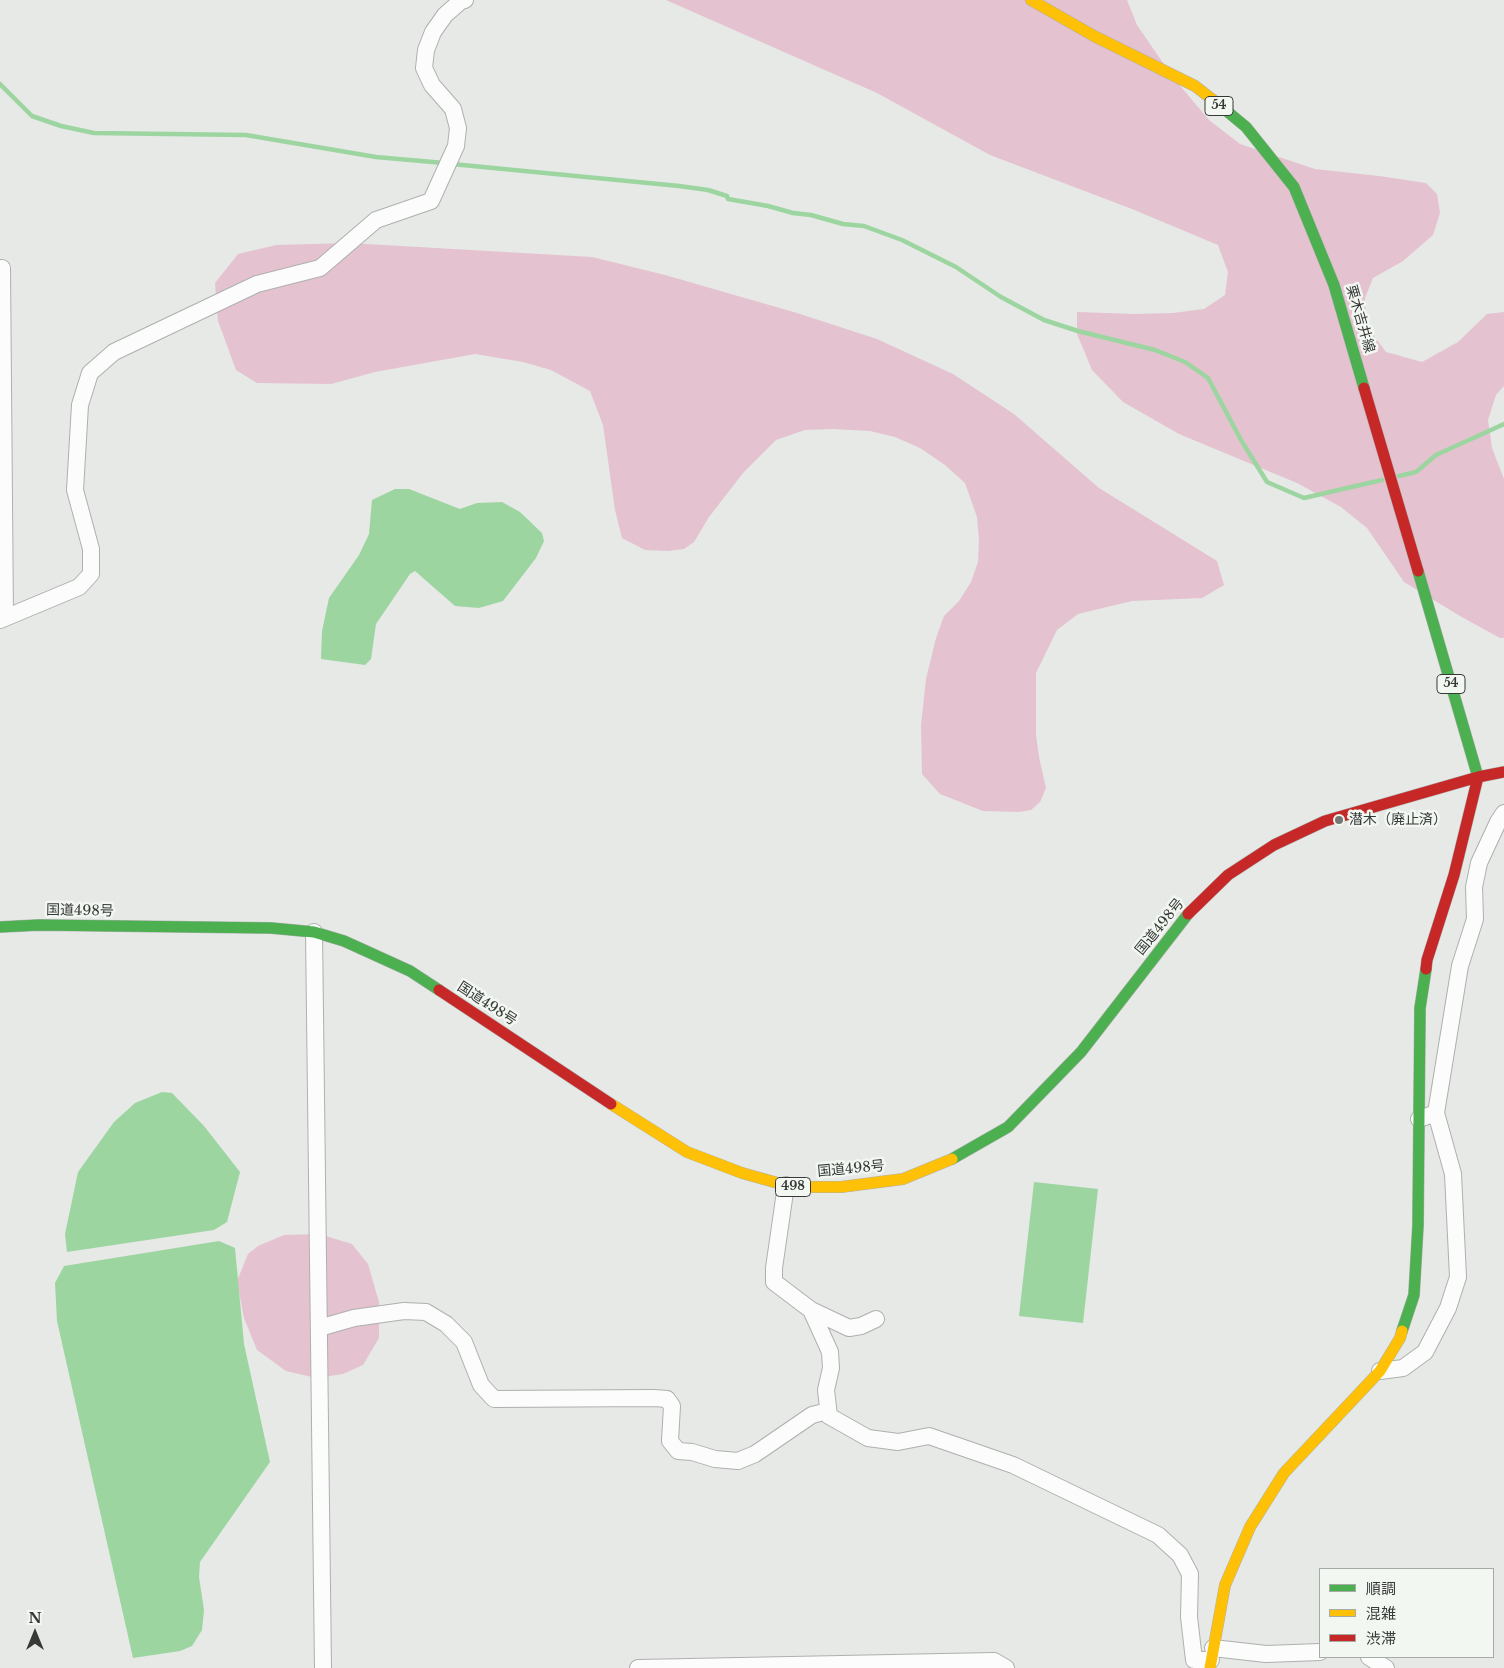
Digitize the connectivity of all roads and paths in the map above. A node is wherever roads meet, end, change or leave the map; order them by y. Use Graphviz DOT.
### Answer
graph roads {
  1 [pos="465,0"];
  2 [pos="1031,0"];
  3 [pos="0,268"];
  4 [pos="2,619"];
  5 [pos="1504,772"];
  6 [pos="1478,777"];
  7 [pos="1504,813"];
  8 [pos="0,926"];
  9 [pos="314,932"];
  10 [pos="1436,1113"];
  11 [pos="1419,1118"];
  12 [pos="786,1185"];
  13 [pos="811,1310"];
  14 [pos="876,1319"];
  15 [pos="318,1328"];
  16 [pos="1380,1371"];
  17 [pos="828,1410"];
  18 [pos="1319,1652"];
  19 [pos="1371,1658"];
  20 [pos="1211,1659"];
  21 [pos="323,1668"];
  22 [pos="638,1668"];
  23 [pos="1006,1668"];
  24 [pos="1386,1668"];
  1 -- 4 [label="street"];
  2 -- 6 [label="main road, 栗木吉井線 / 54"];
  3 -- 4 [label="street"];
  5 -- 6 [label="main road, 国道498号 / 498"];
  6 -- 11 [label="main road"];
  6 -- 12 [label="main road, 国道498号 / 498"];
  7 -- 10 [label="street"];
  8 -- 9 [label="main road, 国道498号 / 498"];
  9 -- 12 [label="main road, 国道498号 / 498"];
  9 -- 15 [label="street"];
  10 -- 11 [label="street"];
  10 -- 16 [label="street"];
  11 -- 16 [label="main road"];
  12 -- 13 [label="street"];
  13 -- 14 [label="street"];
  13 -- 17 [label="street"];
  15 -- 17 [label="street"];
  15 -- 21 [label="street"];
  16 -- 20 [label="main road"];
  17 -- 20 [label="street"];
  18 -- 20 [label="street"];
  19 -- 24 [label="street"];
  22 -- 23 [label="street"];
}
